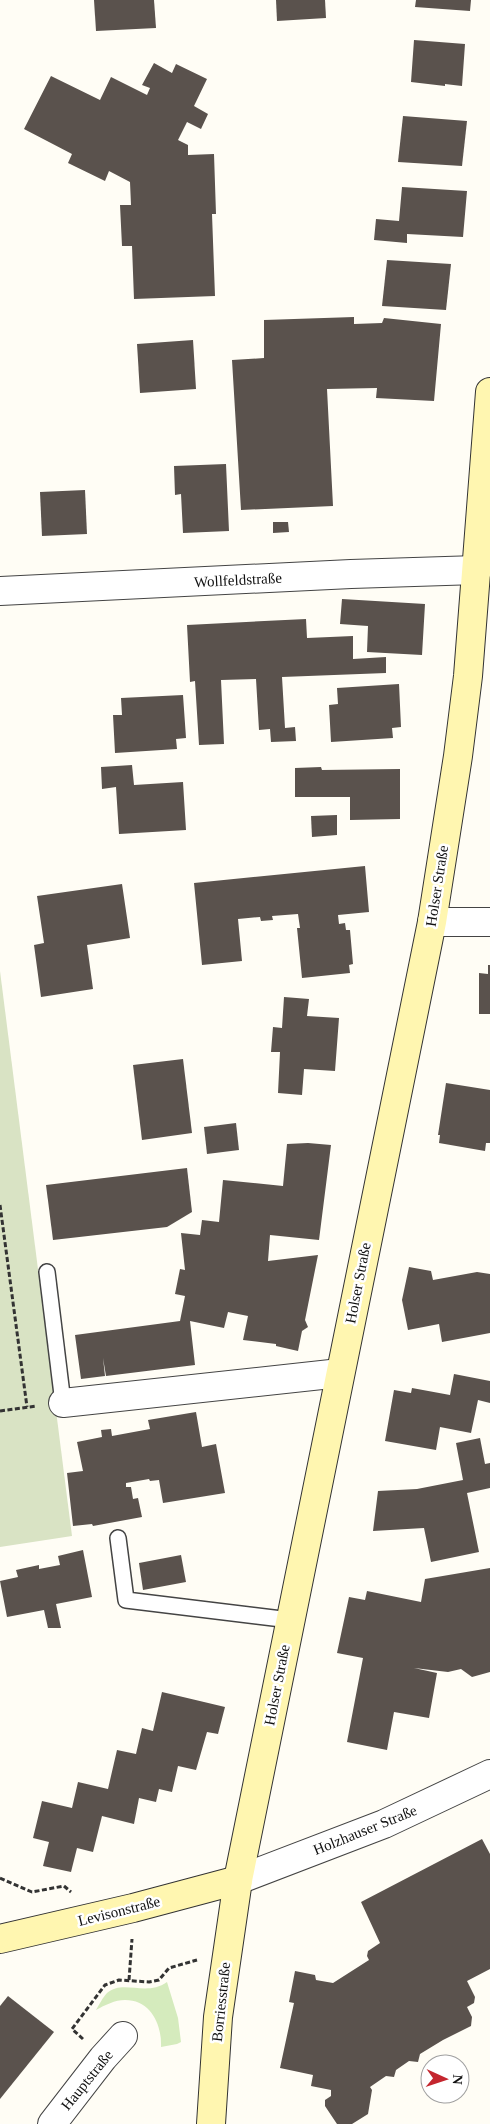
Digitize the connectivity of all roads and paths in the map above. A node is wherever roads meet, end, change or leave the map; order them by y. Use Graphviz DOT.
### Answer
graph roads {
  1 [pos="490,392"];
  2 [pos="486,497"];
  3 [pos="477,570"];
  4 [pos="0,591"];
  5 [pos="432,922"];
  6 [pos="490,922"];
  7 [pos="0,1205"];
  8 [pos="46,1272"];
  9 [pos="340,1373"];
  10 [pos="64,1403"];
  11 [pos="27,1407"];
  12 [pos="0,1411"];
  13 [pos="118,1538"];
  14 [pos="290,1620"];
  15 [pos="490,1774"];
  16 [pos="238,1880"];
  17 [pos="0,1939"];
  18 [pos="227,1951"];
  19 [pos="124,2036"];
  20 [pos="103,2058"];
  21 [pos="52,2124"];
  22 [pos="211,2124"];
  1 -- 2 [label="main road, Holser Straße"];
  2 -- 3 [label="main road, Holser Straße"];
  3 -- 4 [label="street, Wollfeldstraße"];
  3 -- 5 [label="main road, Holser Straße"];
  5 -- 6 [label="street"];
  5 -- 9 [label="main road, Holser Straße"];
  7 -- 11 [label="path"];
  8 -- 10 [label="lane"];
  9 -- 10 [label="street"];
  9 -- 14 [label="main road, Holser Straße"];
  10 -- 11 [label="path"];
  11 -- 12 [label="path"];
  13 -- 14 [label="lane"];
  14 -- 16 [label="main road, Holser Straße"];
  15 -- 16 [label="street, Holzhauser Straße"];
  16 -- 17 [label="main road, Levisonstraße"];
  16 -- 18 [label="main road, Borriesstraße"];
  18 -- 20 [label="path"];
  18 -- 22 [label="main road, Borriesstraße"];
  19 -- 20 [label="street, Hauptstraße"];
  20 -- 21 [label="street, Hauptstraße"];
}
